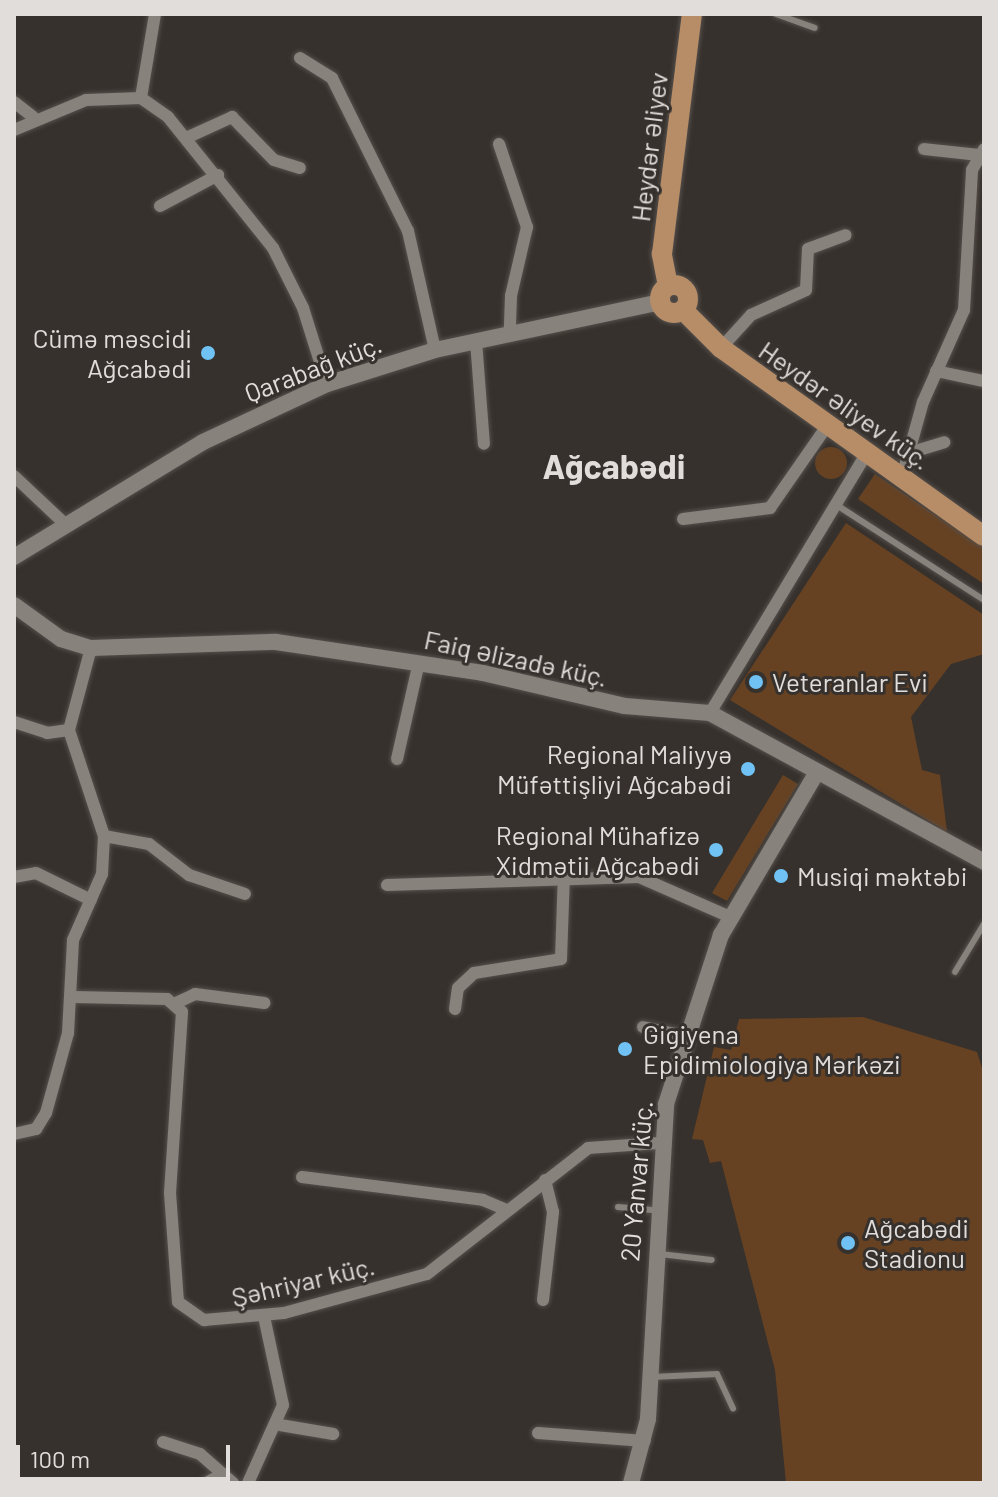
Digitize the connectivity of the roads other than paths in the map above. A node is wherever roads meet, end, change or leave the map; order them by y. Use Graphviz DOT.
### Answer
graph roads {
  1 [pos="155,14"];
  2 [pos="692,14"];
  3 [pos="776,14"];
  4 [pos="815,28"];
  5 [pos="300,58"];
  6 [pos="141,98"];
  7 [pos="14,102"];
  8 [pos="33,117"];
  9 [pos="14,130"];
  10 [pos="186,138"];
  11 [pos="499,144"];
  12 [pos="924,149"];
  13 [pos="981,152"];
  14 [pos="300,168"];
  15 [pos="218,175"];
  16 [pos="160,206"];
  17 [pos="846,235"];
  18 [pos="664,294"];
  19 [pos="510,334"];
  20 [pos="476,341"];
  21 [pos="721,348"];
  22 [pos="435,350"];
  23 [pos="936,371"];
  24 [pos="984,381"];
  25 [pos="327,384"];
  26 [pos="827,426"];
  27 [pos="944,442"];
  28 [pos="484,444"];
  29 [pos="867,453"];
  30 [pos="909,453"];
  31 [pos="14,476"];
  32 [pos="902,477"];
  33 [pos="835,504"];
  34 [pos="683,519"];
  35 [pos="66,525"];
  36 [pos="984,536"];
  37 [pos="14,557"];
  38 [pos="984,600"];
  39 [pos="14,605"];
  40 [pos="91,648"];
  41 [pos="419,662"];
  42 [pos="710,713"];
  43 [pos="14,722"];
  44 [pos="69,730"];
  45 [pos="397,759"];
  46 [pos="817,772"];
  47 [pos="104,836"];
  48 [pos="984,862"];
  49 [pos="564,875"];
  50 [pos="14,877"];
  51 [pos="387,885"];
  52 [pos="245,894"];
  53 [pos="91,900"];
  54 [pos="730,917"];
  55 [pos="984,924"];
  56 [pos="955,972"];
  57 [pos="74,997"];
  58 [pos="176,1003"];
  59 [pos="264,1003"];
  60 [pos="455,1009"];
  61 [pos="643,1027"];
  62 [pos="685,1036"];
  63 [pos="14,1134"];
  64 [pos="659,1143"];
  65 [pos="302,1177"];
  66 [pos="545,1180"];
  67 [pos="618,1207"];
  68 [pos="504,1209"];
  69 [pos="655,1210"];
  70 [pos="652,1253"];
  71 [pos="712,1260"];
  72 [pos="543,1300"];
  73 [pos="264,1316"];
  74 [pos="648,1377"];
  75 [pos="733,1409"];
  76 [pos="280,1425"];
  77 [pos="538,1433"];
  78 [pos="333,1434"];
  79 [pos="645,1441"];
  80 [pos="163,1442"];
  81 [pos="228,1478"];
  82 [pos="206,1483"];
  83 [pos="248,1483"];
  84 [pos="631,1483"];
  1 -- 6 [label="street"];
  2 -- 18 [label="main road, Heydər Əliyev"];
  3 -- 4 [label="lane"];
  5 -- 22 [label="street"];
  6 -- 8 [label="street"];
  6 -- 10 [label="street"];
  7 -- 8 [label="street"];
  8 -- 9 [label="street"];
  10 -- 14 [label="street"];
  10 -- 15 [label="street"];
  11 -- 19 [label="street"];
  12 -- 13 [label="street"];
  13 -- 23 [label="street"];
  15 -- 16 [label="street"];
  15 -- 25 [label="street"];
  17 -- 21 [label="street"];
  18 -- 19 [label="street, Qarabağ küç."];
  18 -- 21 [label="main road, Heydər Əliyev küç."];
  19 -- 20 [label="street, Qarabağ küç."];
  20 -- 22 [label="street, Qarabağ küç."];
  20 -- 28 [label="street"];
  21 -- 26 [label="main road, Heydər Əliyev küç."];
  22 -- 25 [label="street, Qarabağ küç."];
  23 -- 24 [label="street"];
  23 -- 30 [label="street"];
  25 -- 35 [label="street, Qarabağ küç."];
  26 -- 29 [label="main road, Heydər Əliyev küç."];
  26 -- 34 [label="street"];
  27 -- 30 [label="street"];
  29 -- 32 [label="main road, Heydər Əliyev küç."];
  29 -- 33 [label="street"];
  30 -- 32 [label="street"];
  31 -- 35 [label="street"];
  32 -- 36 [label="main road, Heydər Əliyev küç."];
  33 -- 38 [label="lane"];
  33 -- 42 [label="street"];
  35 -- 37 [label="street, Qarabağ küç."];
  39 -- 40 [label="street, Faiq Əlizadə küç."];
  40 -- 41 [label="street, Faiq Əlizadə küç."];
  40 -- 44 [label="street"];
  41 -- 42 [label="street, Faiq Əlizadə küç."];
  41 -- 45 [label="street"];
  42 -- 46 [label="street, Faiq Əlizadə küç."];
  43 -- 44 [label="street"];
  44 -- 47 [label="street"];
  46 -- 48 [label="street, Faiq Əlizadə küç."];
  46 -- 54 [label="street, 20 Yanvar küç."];
  47 -- 52 [label="street"];
  47 -- 53 [label="street"];
  49 -- 51 [label="street"];
  49 -- 54 [label="street"];
  49 -- 60 [label="street"];
  50 -- 53 [label="street"];
  53 -- 57 [label="street"];
  54 -- 62 [label="street, 20 Yanvar küç."];
  55 -- 56 [label="lane"];
  57 -- 58 [label="street"];
  57 -- 63 [label="street"];
  58 -- 59 [label="street"];
  58 -- 73 [label="street, Şəhriyar küç."];
  61 -- 62 [label="street"];
  62 -- 64 [label="street, 20 Yanvar küç."];
  64 -- 66 [label="street, Şəhriyar küç."];
  64 -- 69 [label="street, 20 Yanvar küç."];
  65 -- 68 [label="street"];
  66 -- 68 [label="street, Şəhriyar küç."];
  66 -- 72 [label="street"];
  67 -- 69 [label="lane"];
  68 -- 73 [label="street, Şəhriyar küç."];
  69 -- 70 [label="street, 20 Yanvar küç."];
  70 -- 71 [label="lane"];
  70 -- 74 [label="street, 20 Yanvar küç."];
  73 -- 76 [label="street"];
  74 -- 75 [label="lane"];
  74 -- 79 [label="street, 20 Yanvar küç."];
  76 -- 78 [label="street"];
  76 -- 83 [label="street"];
  77 -- 79 [label="street"];
  79 -- 84 [label="street, 20 Yanvar küç."];
  80 -- 81 [label="street"];
  81 -- 82 [label="street"];
}
